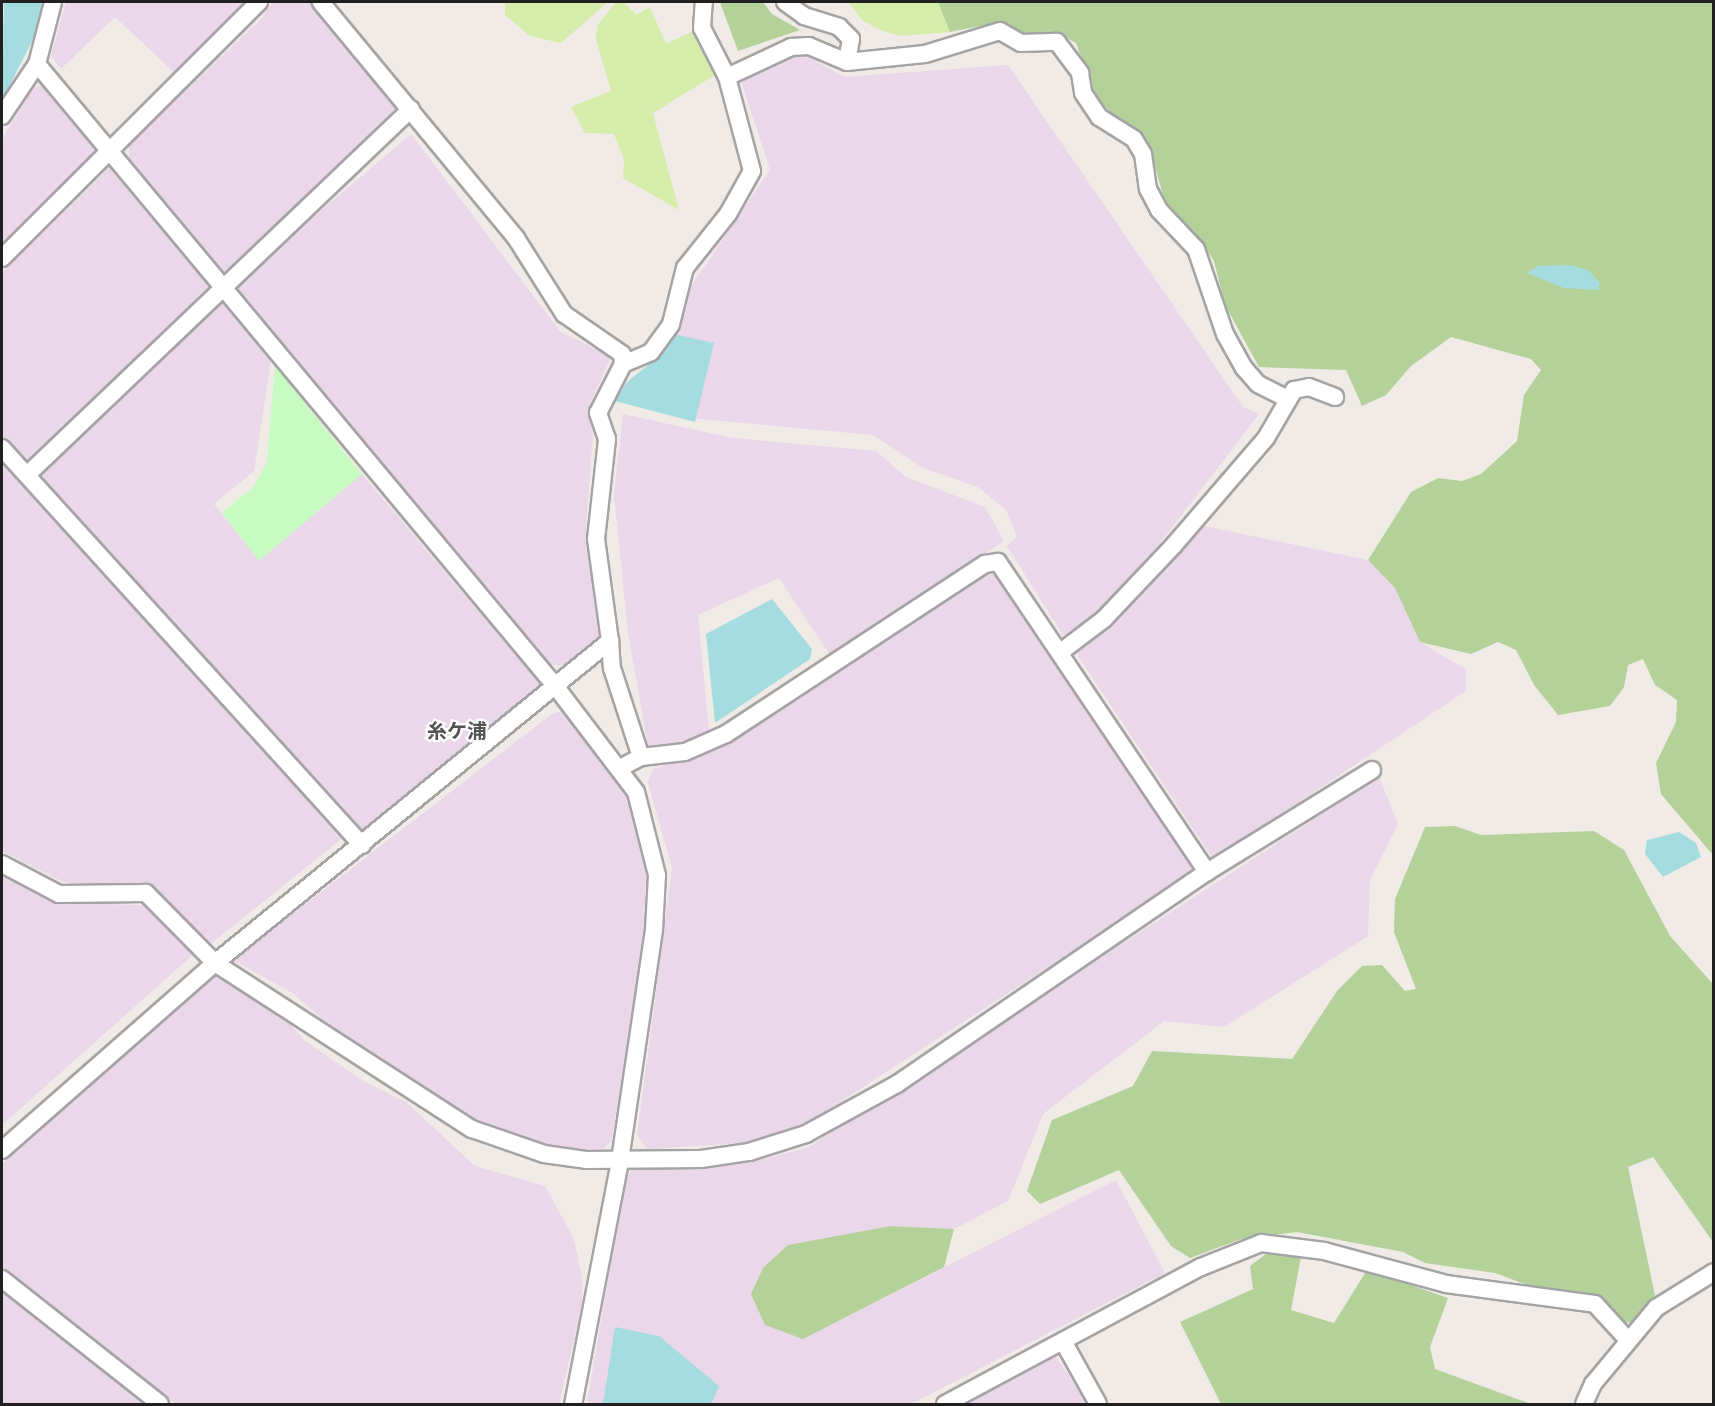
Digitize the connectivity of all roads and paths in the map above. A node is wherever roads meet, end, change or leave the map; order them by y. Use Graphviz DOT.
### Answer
graph roads {
  1 [pos="53,2"];
  2 [pos="259,2"];
  3 [pos="321,2"];
  4 [pos="704,2"];
  5 [pos="785,2"];
  6 [pos="847,62"];
  7 [pos="37,64"];
  8 [pos="727,77"];
  9 [pos="411,109"];
  10 [pos="2,116"];
  11 [pos="110,150"];
  12 [pos="2,258"];
  13 [pos="222,285"];
  14 [pos="623,364"];
  15 [pos="1335,398"];
  16 [pos="1288,399"];
  17 [pos="2,448"];
  18 [pos="28,474"];
  19 [pos="610,641"];
  20 [pos="1062,651"];
  21 [pos="556,687"];
  22 [pos="641,757"];
  23 [pos="622,767"];
  24 [pos="1372,770"];
  25 [pos="362,845"];
  26 [pos="2,864"];
  27 [pos="1207,872"];
  28 [pos="215,963"];
  29 [pos="2,1150"];
  30 [pos="620,1161"];
  31 [pos="1713,1272"];
  32 [pos="2,1279"];
  33 [pos="1627,1339"];
  34 [pos="1064,1341"];
  35 [pos="160,1404"];
  36 [pos="573,1404"];
  37 [pos="945,1404"];
  38 [pos="1098,1404"];
  39 [pos="1584,1404"];
  1 -- 7 [label="street"];
  2 -- 11 [label="street"];
  3 -- 9 [label="street"];
  4 -- 8 [label="street"];
  5 -- 6 [label="street"];
  6 -- 8 [label="street"];
  6 -- 16 [label="street"];
  7 -- 10 [label="street"];
  7 -- 11 [label="street"];
  8 -- 14 [label="street"];
  9 -- 13 [label="street"];
  9 -- 14 [label="street"];
  11 -- 12 [label="street"];
  11 -- 13 [label="street"];
  13 -- 18 [label="street"];
  13 -- 21 [label="street"];
  14 -- 19 [label="street"];
  15 -- 16 [label="street"];
  16 -- 20 [label="street"];
  17 -- 18 [label="street"];
  18 -- 25 [label="street"];
  19 -- 21 [label="street"];
  19 -- 22 [label="street"];
  20 -- 22 [label="street"];
  20 -- 27 [label="street"];
  21 -- 23 [label="street"];
  21 -- 25 [label="street"];
  22 -- 23 [label="street"];
  23 -- 30 [label="street"];
  24 -- 27 [label="street"];
  25 -- 28 [label="street"];
  26 -- 28 [label="street"];
  27 -- 30 [label="street"];
  28 -- 29 [label="street"];
  28 -- 30 [label="street"];
  30 -- 36 [label="street"];
  31 -- 33 [label="street"];
  32 -- 35 [label="street"];
  33 -- 34 [label="street"];
  33 -- 39 [label="street"];
  34 -- 37 [label="street"];
  34 -- 38 [label="street"];
}
